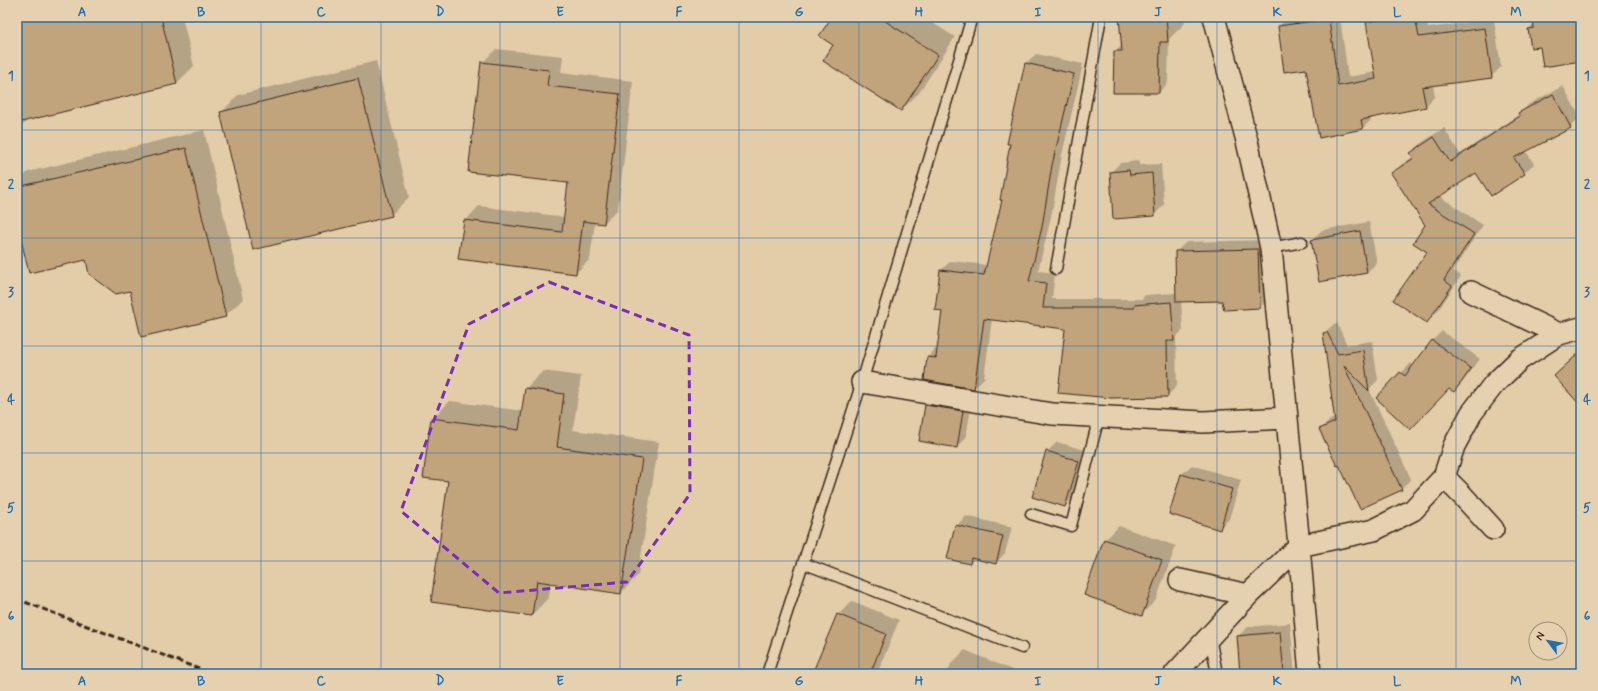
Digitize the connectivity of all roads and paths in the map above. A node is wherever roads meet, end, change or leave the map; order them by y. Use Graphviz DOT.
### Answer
graph roads {
  1 [pos="972,17"];
  2 [pos="1101,17"];
  3 [pos="1214,17"];
  4 [pos="1302,242"];
  5 [pos="1271,248"];
  6 [pos="1056,269"];
  7 [pos="1471,292"];
  8 [pos="1581,328"];
  9 [pos="1559,334"];
  10 [pos="862,382"];
  11 [pos="1099,417"];
  12 [pos="1287,418"];
  13 [pos="1444,477"];
  14 [pos="1031,514"];
  15 [pos="1493,529"];
  16 [pos="1299,546"];
  17 [pos="803,562"];
  18 [pos="1180,580"];
  19 [pos="1248,595"];
  20 [pos="1210,637"];
  21 [pos="1022,648"];
  22 [pos="767,674"];
  23 [pos="1175,674"];
  24 [pos="1217,674"];
  25 [pos="1310,674"];
  1 -- 10 [label="lane"];
  2 -- 6 [label="lane"];
  3 -- 5 [label="street"];
  4 -- 5 [label="lane"];
  5 -- 12 [label="street"];
  7 -- 9 [label="street"];
  8 -- 9 [label="street"];
  9 -- 13 [label="street"];
  10 -- 11 [label="street"];
  10 -- 17 [label="lane"];
  11 -- 12 [label="street"];
  11 -- 14 [label="lane"];
  12 -- 16 [label="street"];
  13 -- 15 [label="street"];
  13 -- 16 [label="street"];
  16 -- 19 [label="street"];
  16 -- 25 [label="street"];
  17 -- 21 [label="lane"];
  17 -- 22 [label="lane"];
  18 -- 19 [label="street"];
  19 -- 20 [label="street"];
  20 -- 23 [label="street"];
  20 -- 24 [label="lane"];
}
